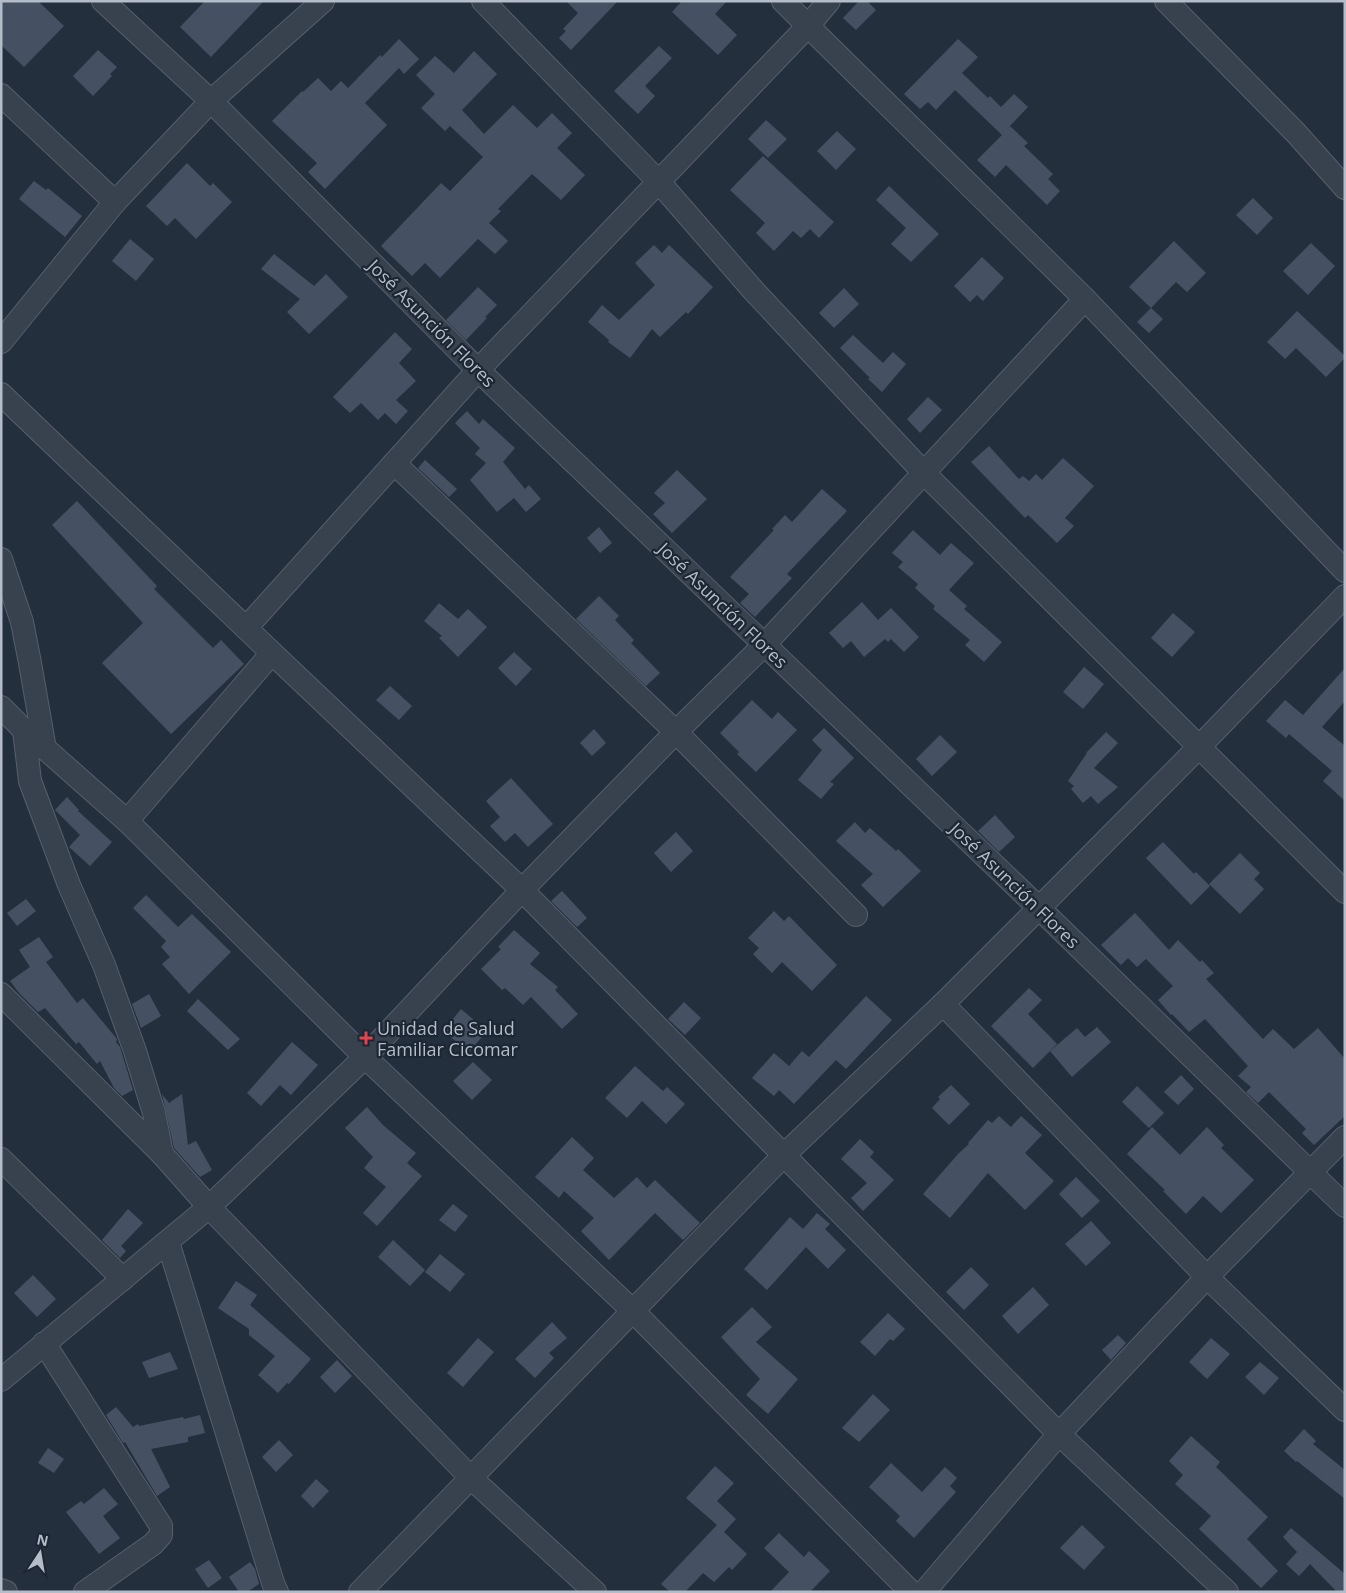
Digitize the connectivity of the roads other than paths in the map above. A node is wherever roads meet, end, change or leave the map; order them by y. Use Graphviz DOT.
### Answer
graph roads {
  1 [pos="103,1"];
  2 [pos="323,1"];
  3 [pos="483,1"];
  4 [pos="783,1"];
  5 [pos="829,1"];
  6 [pos="1166,1"];
  7 [pos="808,26"];
  8 [pos="1,95"];
  9 [pos="210,102"];
  10 [pos="659,182"];
  11 [pos="1345,188"];
  12 [pos="115,202"];
  13 [pos="1085,299"];
  14 [pos="1,342"];
  15 [pos="478,370"];
  16 [pos="1,394"];
  17 [pos="394,463"];
  18 [pos="924,472"];
  19 [pos="1,559"];
  20 [pos="1345,571"];
  21 [pos="1345,596"];
  22 [pos="246,628"];
  23 [pos="764,645"];
  24 [pos="272,654"];
  25 [pos="1,707"];
  26 [pos="24,730"];
  27 [pos="676,732"];
  28 [pos="1200,746"];
  29 [pos="44,749"];
  30 [pos="127,821"];
  31 [pos="522,890"];
  32 [pos="1345,892"];
  33 [pos="1039,908"];
  34 [pos="856,915"];
  35 [pos="1,994"];
  36 [pos="942,1004"];
  37 [pos="365,1057"];
  38 [pos="1345,1136"];
  39 [pos="162,1154"];
  40 [pos="784,1155"];
  41 [pos="1,1159"];
  42 [pos="1309,1172"];
  43 [pos="1345,1206"];
  44 [pos="209,1207"];
  45 [pos="168,1242"];
  46 [pos="1207,1277"];
  47 [pos="123,1279"];
  48 [pos="634,1311"];
  49 [pos="44,1343"];
  50 [pos="1,1380"];
  51 [pos="1345,1410"];
  52 [pos="1058,1434"];
  53 [pos="471,1478"];
  54 [pos="1,1590"];
  55 [pos="6,1592"];
  56 [pos="85,1592"];
  57 [pos="277,1592"];
  58 [pos="360,1592"];
  59 [pos="595,1592"];
  60 [pos="911,1592"];
  61 [pos="924,1592"];
  62 [pos="1227,1592"];
  1 -- 9 [label="street, José Asunción Flores"];
  2 -- 9 [label="street"];
  3 -- 10 [label="street"];
  4 -- 7 [label="street"];
  5 -- 7 [label="street"];
  6 -- 11 [label="street"];
  7 -- 10 [label="street"];
  7 -- 13 [label="street"];
  8 -- 12 [label="street"];
  9 -- 12 [label="street"];
  9 -- 15 [label="street, José Asunción Flores"];
  10 -- 15 [label="street"];
  10 -- 18 [label="street"];
  12 -- 14 [label="street"];
  13 -- 18 [label="street"];
  13 -- 20 [label="street"];
  15 -- 17 [label="street"];
  15 -- 23 [label="street, José Asunción Flores"];
  16 -- 22 [label="street"];
  17 -- 22 [label="street"];
  17 -- 27 [label="street"];
  18 -- 23 [label="street"];
  18 -- 28 [label="street"];
  19 -- 29 [label="street"];
  21 -- 28 [label="street"];
  22 -- 24 [label="street"];
  23 -- 27 [label="street"];
  23 -- 33 [label="street, José Asunción Flores"];
  24 -- 30 [label="street"];
  24 -- 31 [label="street"];
  25 -- 26 [label="street"];
  26 -- 29 [label="street"];
  26 -- 39 [label="street"];
  27 -- 31 [label="street"];
  27 -- 34 [label="street"];
  28 -- 32 [label="street"];
  28 -- 33 [label="street"];
  29 -- 30 [label="street"];
  30 -- 37 [label="street"];
  31 -- 37 [label="street"];
  31 -- 40 [label="street"];
  33 -- 36 [label="street"];
  33 -- 42 [label="street, José Asunción Flores"];
  35 -- 39 [label="street"];
  36 -- 40 [label="street"];
  36 -- 46 [label="street"];
  37 -- 44 [label="street"];
  37 -- 48 [label="street"];
  38 -- 42 [label="street"];
  39 -- 44 [label="street"];
  40 -- 48 [label="street"];
  40 -- 52 [label="street"];
  41 -- 47 [label="street"];
  42 -- 43 [label="street, José Asunción Flores"];
  42 -- 46 [label="street"];
  44 -- 45 [label="street"];
  44 -- 53 [label="street"];
  45 -- 47 [label="street"];
  45 -- 57 [label="street"];
  46 -- 51 [label="street"];
  46 -- 52 [label="street"];
  47 -- 49 [label="street"];
  48 -- 53 [label="street"];
  48 -- 60 [label="street"];
  49 -- 50 [label="street"];
  49 -- 56 [label="street"];
  52 -- 61 [label="street"];
  52 -- 62 [label="street"];
  53 -- 58 [label="street"];
  53 -- 59 [label="street"];
  54 -- 55 [label="street"];
}
